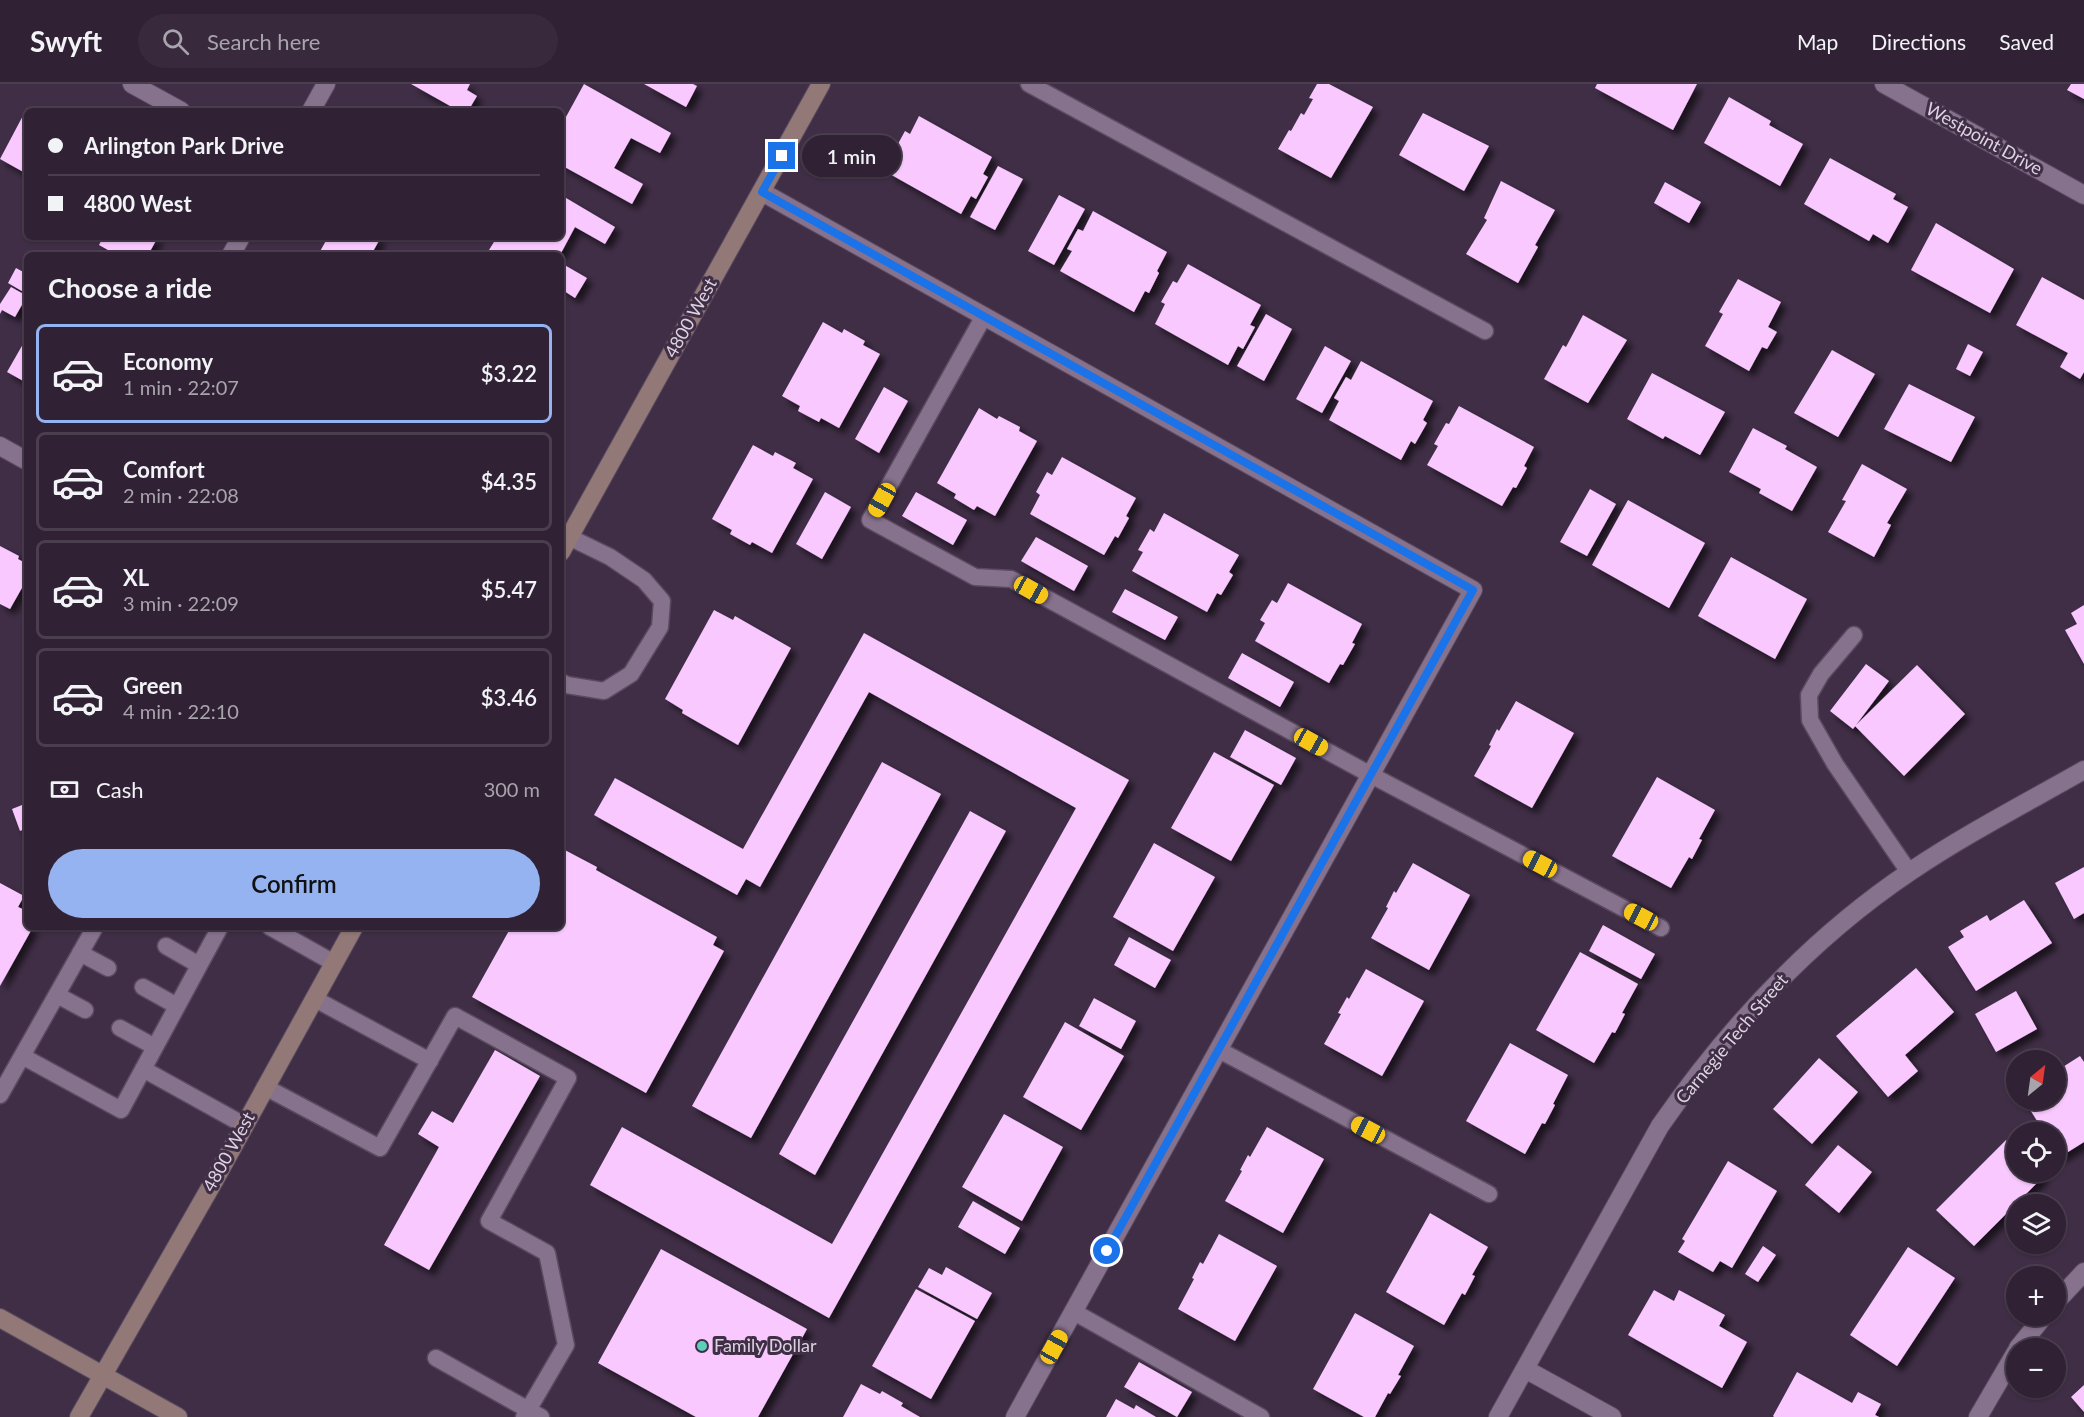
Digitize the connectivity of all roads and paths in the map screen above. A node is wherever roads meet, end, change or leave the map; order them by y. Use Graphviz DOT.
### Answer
graph roads {
  1 [pos="132,84"];
  2 [pos="326,84"];
  3 [pos="821,84"];
  4 [pos="1029,84"];
  5 [pos="1884,84"];
  6 [pos="176,108"];
  7 [pos="313,108"];
  8 [pos="762,192"];
  9 [pos="2084,195"];
  10 [pos="984,316"];
  11 [pos="1485,331"];
  12 [pos="0,446"];
  13 [pos="24,459"];
  14 [pos="565,544"];
  15 [pos="1854,635"];
  16 [pos="564,684"];
  17 [pos="2084,770"];
  18 [pos="1371,775"];
  19 [pos="1909,872"];
  20 [pos="1661,928"];
  21 [pos="93,930"];
  22 [pos="218,930"];
  23 [pos="275,930"];
  24 [pos="352,930"];
  25 [pos="165,946"];
  26 [pos="81,953"];
  27 [pos="334,963"];
  28 [pos="199,965"];
  29 [pos="108,968"];
  30 [pos="142,987"];
  31 [pos="57,995"];
  32 [pos="315,999"];
  33 [pos="177,1006"];
  34 [pos="85,1010"];
  35 [pos="120,1028"];
  36 [pos="155,1047"];
  37 [pos="1219,1050"];
  38 [pos="22,1056"];
  39 [pos="430,1060"];
  40 [pos="143,1069"];
  41 [pos="265,1088"];
  42 [pos="0,1095"];
  43 [pos="244,1125"];
  44 [pos="1489,1194"];
  45 [pos="2084,1272"];
  46 [pos="2066,1291"];
  47 [pos="1074,1312"];
  48 [pos="0,1318"];
  49 [pos="2036,1326"];
  50 [pos="2027,1338"];
  51 [pos="436,1358"];
  52 [pos="1525,1369"];
  53 [pos="2006,1369"];
  54 [pos="103,1377"];
  55 [pos="531,1415"];
  56 [pos="79,1417"];
  57 [pos="178,1417"];
  58 [pos="1016,1417"];
  59 [pos="1261,1417"];
  60 [pos="1498,1417"];
  61 [pos="1612,1417"];
  62 [pos="1978,1417"];
  1 -- 6 [label="street"];
  2 -- 7 [label="street"];
  3 -- 8 [label="main road, 4800 West"];
  4 -- 11 [label="lane"];
  5 -- 9 [label="street, Westpoint Drive"];
  8 -- 10 [label="street"];
  8 -- 14 [label="main road, 4800 West"];
  10 -- 18 [label="street"];
  10 -- 18 [label="lane"];
  12 -- 13 [label="street"];
  14 -- 16 [label="lane"];
  15 -- 19 [label="lane"];
  17 -- 19 [label="street, Carnegie Tech Street"];
  18 -- 20 [label="lane"];
  18 -- 37 [label="street"];
  19 -- 52 [label="street, Carnegie Tech Street"];
  21 -- 26 [label="lane"];
  22 -- 28 [label="lane"];
  23 -- 27 [label="lane"];
  24 -- 27 [label="main road, 4800 West"];
  25 -- 28 [label="lane"];
  26 -- 29 [label="lane"];
  26 -- 31 [label="lane"];
  27 -- 32 [label="main road, 4800 West"];
  28 -- 33 [label="lane"];
  30 -- 33 [label="lane"];
  31 -- 34 [label="lane"];
  31 -- 38 [label="lane"];
  32 -- 39 [label="lane"];
  32 -- 41 [label="main road, 4800 West"];
  33 -- 36 [label="lane"];
  35 -- 36 [label="lane"];
  36 -- 40 [label="lane"];
  37 -- 44 [label="lane"];
  37 -- 47 [label="street"];
  38 -- 40 [label="lane"];
  38 -- 42 [label="lane"];
  39 -- 41 [label="lane"];
  39 -- 55 [label="lane"];
  40 -- 43 [label="lane"];
  41 -- 43 [label="main road, 4800 West"];
  43 -- 54 [label="main road, 4800 West"];
  45 -- 46 [label="street"];
  47 -- 58 [label="street"];
  47 -- 59 [label="lane"];
  48 -- 54 [label="main road"];
  49 -- 50 [label="street"];
  51 -- 55 [label="lane"];
  52 -- 60 [label="street, Carnegie Tech Street"];
  52 -- 61 [label="street"];
  53 -- 62 [label="street"];
  54 -- 56 [label="main road, 4800 West"];
  54 -- 57 [label="main road"];
}
